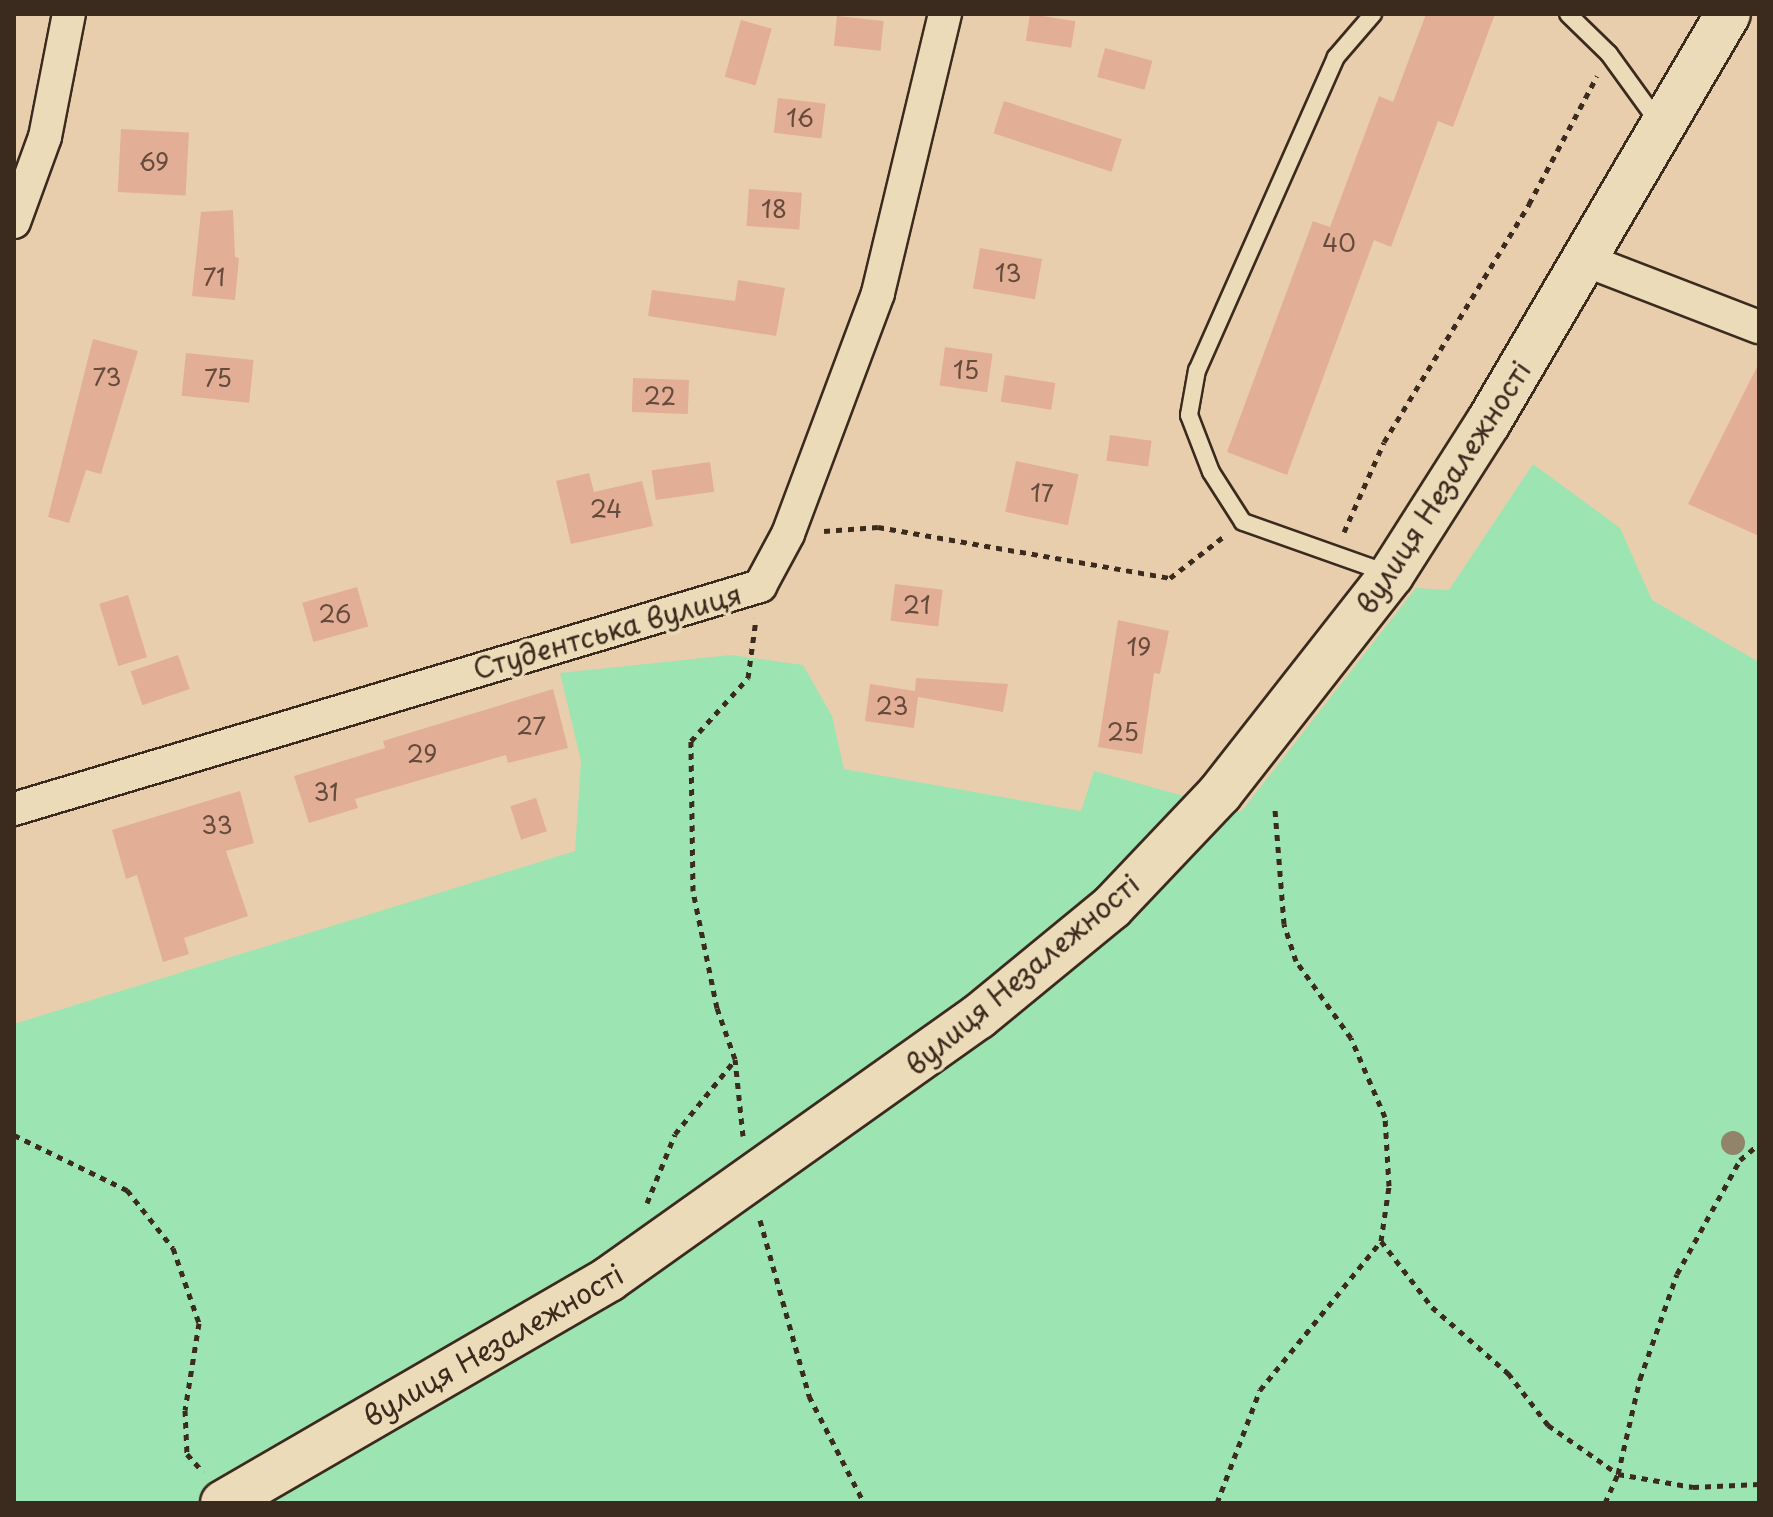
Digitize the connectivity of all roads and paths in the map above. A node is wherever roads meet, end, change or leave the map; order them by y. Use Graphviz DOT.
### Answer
graph roads {
  1 [pos="69,14"];
  2 [pos="945,14"];
  3 [pos="1373,14"];
  4 [pos="1568,14"];
  5 [pos="1728,14"];
  6 [pos="1609,54"];
  7 [pos="1663,128"];
  8 [pos="14,222"];
  9 [pos="1585,260"];
  10 [pos="1759,327"];
  11 [pos="1243,522"];
  12 [pos="788,534"];
  13 [pos="1335,551"];
  14 [pos="1391,575"];
  15 [pos="760,586"];
  16 [pos="14,809"];
  17 [pos="1275,810"];
  18 [pos="735,1059"];
  19 [pos="14,1135"];
  20 [pos="1759,1144"];
  21 [pos="748,1182"];
  22 [pos="642,1216"];
  23 [pos="1381,1241"];
  24 [pos="1618,1474"];
  25 [pos="1759,1484"];
  26 [pos="218,1493"];
  27 [pos="864,1503"];
  28 [pos="1217,1503"];
  29 [pos="1605,1503"];
  1 -- 8 [label="street"];
  2 -- 12 [label="street, Студентська вулиця"];
  3 -- 11 [label="lane"];
  4 -- 6 [label="lane"];
  5 -- 7 [label="main road, вулиця Незалежності"];
  6 -- 7 [label="lane"];
  6 -- 13 [label="path"];
  7 -- 9 [label="main road, вулиця Незалежності"];
  9 -- 10 [label="street"];
  9 -- 14 [label="main road, вулиця Незалежності"];
  11 -- 12 [label="path"];
  11 -- 13 [label="lane"];
  12 -- 15 [label="street, Студентська вулиця"];
  13 -- 14 [label="lane"];
  14 -- 21 [label="main road, вулиця Незалежності"];
  15 -- 16 [label="street, Студентська вулиця"];
  15 -- 18 [label="path"];
  17 -- 23 [label="path"];
  18 -- 21 [label="path"];
  18 -- 22 [label="path"];
  19 -- 26 [label="path"];
  20 -- 24 [label="path"];
  21 -- 26 [label="main road, вулиця Незалежності"];
  21 -- 27 [label="path"];
  23 -- 24 [label="path"];
  23 -- 28 [label="path"];
  24 -- 25 [label="path"];
  24 -- 29 [label="path"];
}
